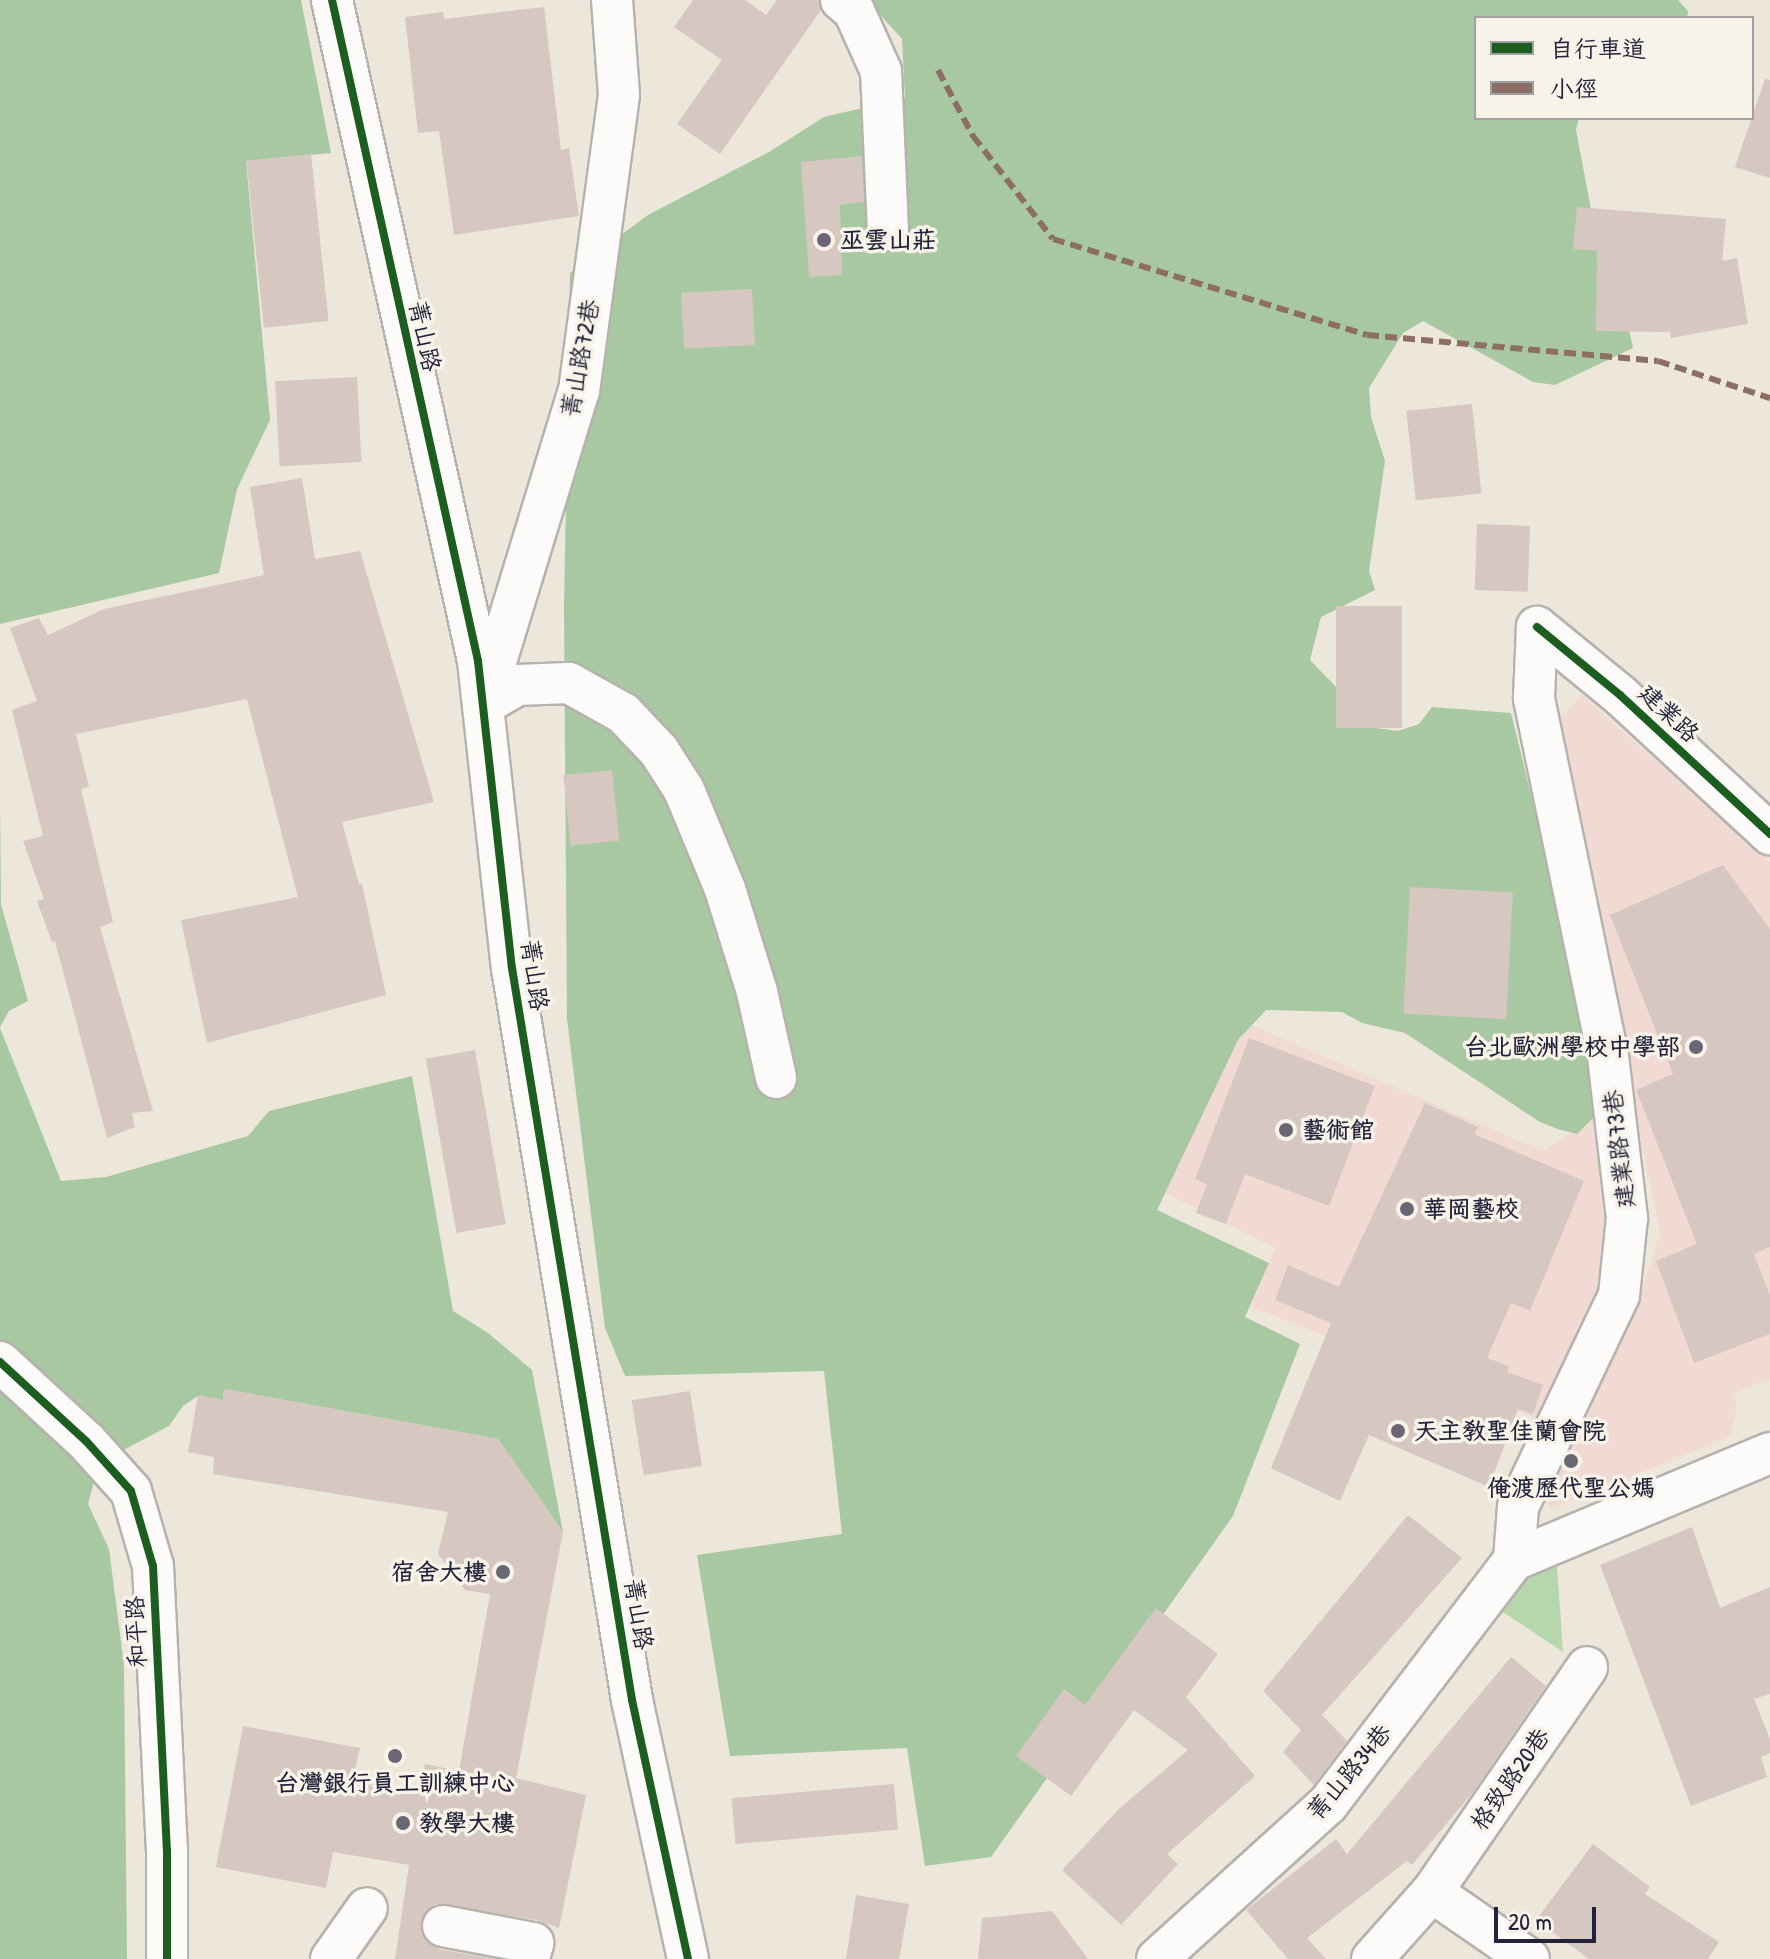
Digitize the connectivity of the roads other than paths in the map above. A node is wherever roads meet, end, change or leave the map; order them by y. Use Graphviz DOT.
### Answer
graph roads {
  1 [pos="332,0"];
  2 [pos="612,0"];
  3 [pos="841,0"];
  4 [pos="888,230"];
  5 [pos="1537,627"];
  6 [pos="483,705"];
  7 [pos="1770,834"];
  8 [pos="776,1078"];
  9 [pos="0,1362"];
  10 [pos="1770,1453"];
  11 [pos="1514,1560"];
  12 [pos="1587,1667"];
  13 [pos="1432,1892"];
  14 [pos="367,1908"];
  15 [pos="443,1926"];
  16 [pos="167,1959"];
  17 [pos="331,1959"];
  18 [pos="529,1959"];
  19 [pos="688,1959"];
  20 [pos="1157,1959"];
  21 [pos="1372,1959"];
  22 [pos="1529,1959"];
  1 -- 6 [label="street, 菁山路"];
  2 -- 6 [label="street, 菁山路72巷"];
  3 -- 4 [label="street"];
  5 -- 7 [label="street, 建業路"];
  5 -- 11 [label="street, 建業路73巷"];
  6 -- 8 [label="street"];
  6 -- 19 [label="street, 菁山路"];
  9 -- 16 [label="street, 和平路"];
  10 -- 11 [label="street"];
  11 -- 20 [label="street, 菁山路34巷"];
  12 -- 13 [label="street, 格致路20巷"];
  13 -- 21 [label="street, 格致路20巷"];
  13 -- 22 [label="street"];
  14 -- 17 [label="street"];
  15 -- 18 [label="street"];
}
